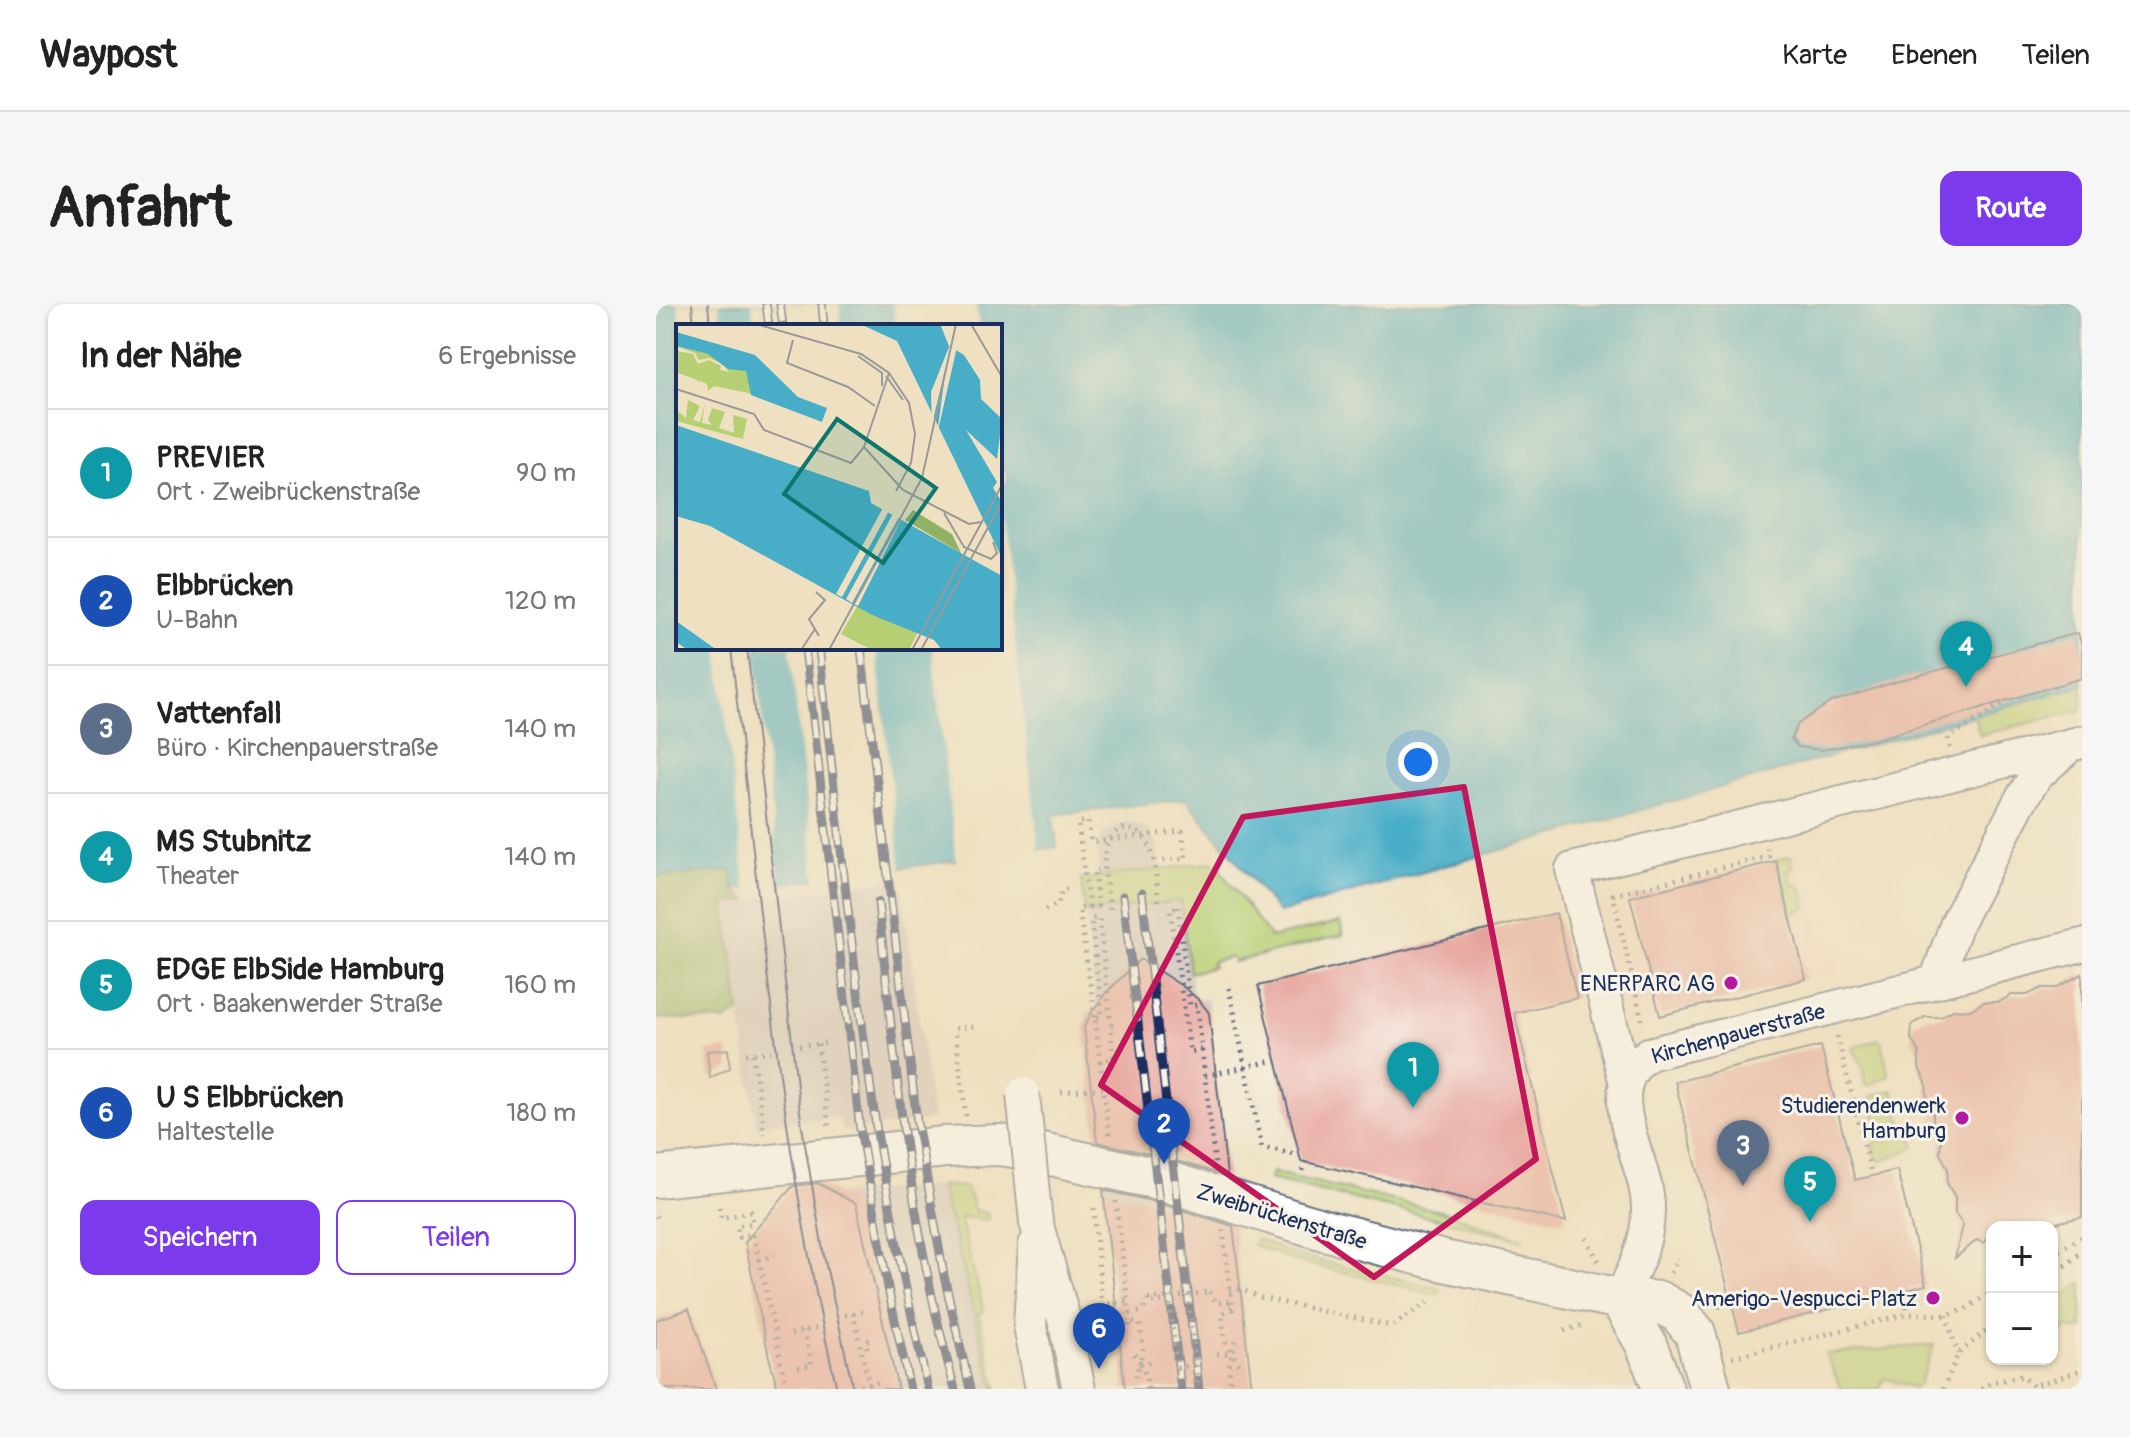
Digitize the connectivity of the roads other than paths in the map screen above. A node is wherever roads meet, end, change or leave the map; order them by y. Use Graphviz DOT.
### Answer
graph roads {
  1 [pos="2076,744"];
  2 [pos="2082,945"];
  3 [pos="1936,981"];
  4 [pos="1625,1080"];
  5 [pos="1023,1094"];
  6 [pos="656,1177"];
  7 [pos="1036,1222"];
  8 [pos="1620,1299"];
  9 [pos="1721,1373"];
  10 [pos="1042,1389"];
  11 [pos="1079,1389"];
  12 [pos="1663,1389"];
  1 -- 3 [label="street"];
  1 -- 4 [label="street"];
  2 -- 3 [label="street, Kirchenpauerstraße"];
  3 -- 4 [label="street, Kirchenpauerstraße"];
  4 -- 8 [label="street, Kirchenpauerstraße"];
  5 -- 7 [label="street, bridge"];
  6 -- 8 [label="main road, Zweibrückenstraße"];
  7 -- 10 [label="street"];
  7 -- 11 [label="street"];
  8 -- 9 [label="main road, Zweibrückenstraße"];
  8 -- 12 [label="main road"];
}
